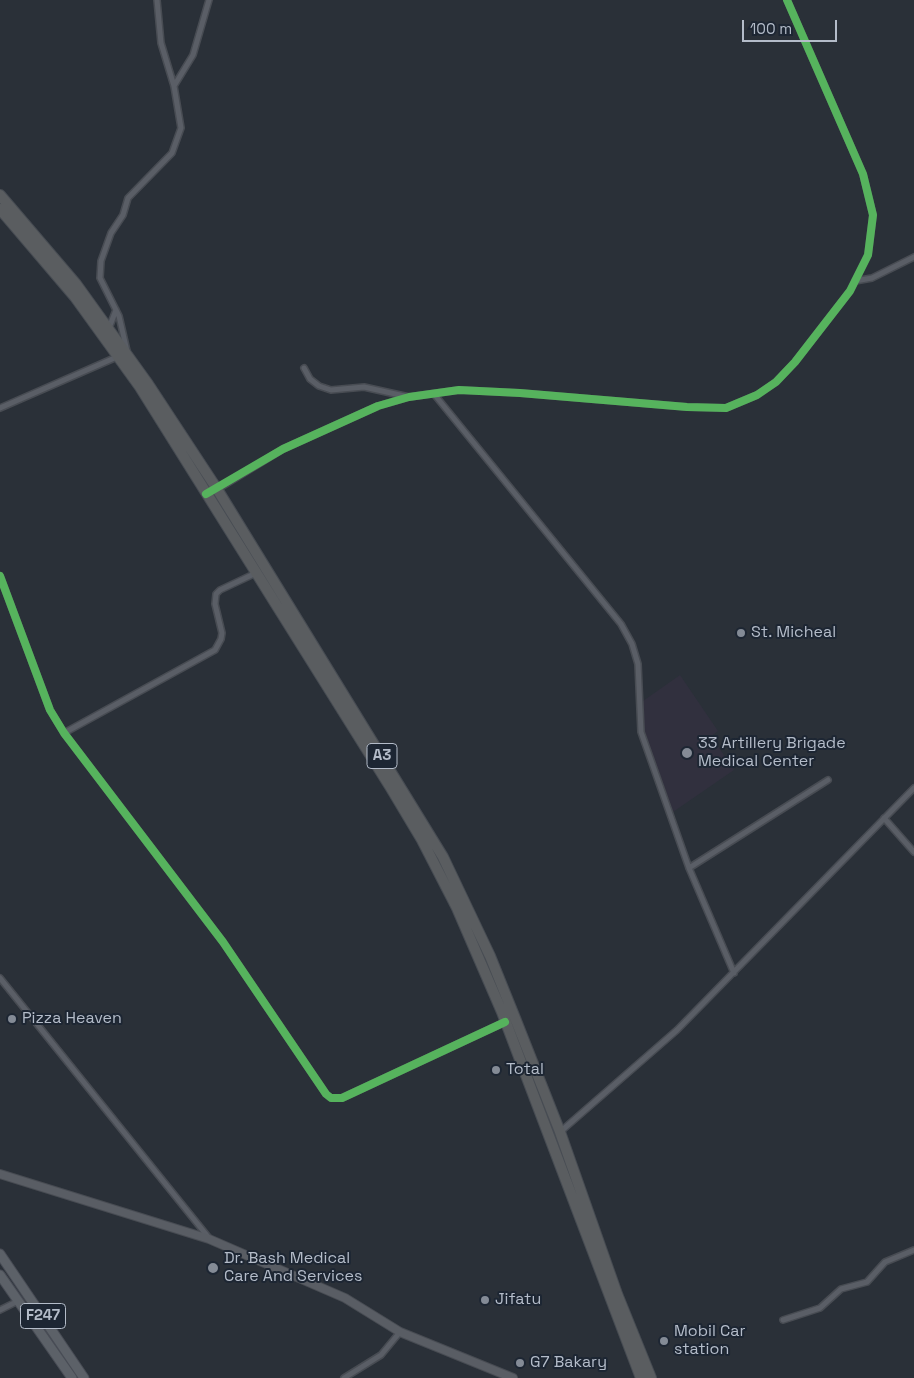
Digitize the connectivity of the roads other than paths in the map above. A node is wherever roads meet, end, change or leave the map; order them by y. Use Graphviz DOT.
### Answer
graph roads {
  1 [pos="157,0"];
  2 [pos="209,0"];
  3 [pos="787,0"];
  4 [pos="174,86"];
  5 [pos="0,195"];
  6 [pos="0,209"];
  7 [pos="914,257"];
  8 [pos="855,281"];
  9 [pos="116,310"];
  10 [pos="109,328"];
  11 [pos="123,355"];
  12 [pos="304,368"];
  13 [pos="434,394"];
  14 [pos="409,397"];
  15 [pos="0,408"];
  16 [pos="160,411"];
  17 [pos="217,490"];
  18 [pos="206,494"];
  19 [pos="256,573"];
  20 [pos="0,576"];
  21 [pos="282,606"];
  22 [pos="64,732"];
  23 [pos="828,780"];
  24 [pos="914,788"];
  25 [pos="884,818"];
  26 [pos="914,852"];
  27 [pos="689,868"];
  28 [pos="734,973"];
  29 [pos="0,978"];
  30 [pos="510,1020"];
  31 [pos="560,1132"];
  32 [pos="0,1174"];
  33 [pos="209,1239"];
  34 [pos="914,1250"];
  35 [pos="0,1254"];
  36 [pos="0,1275"];
  37 [pos="18,1301"];
  38 [pos="0,1310"];
  39 [pos="783,1320"];
  40 [pos="400,1332"];
  41 [pos="72,1378"];
  42 [pos="84,1378"];
  43 [pos="344,1378"];
  44 [pos="513,1378"];
  45 [pos="641,1378"];
  46 [pos="651,1378"];
  1 -- 4 [label="street"];
  2 -- 4 [label="street"];
  3 -- 8 [label="street"];
  4 -- 9 [label="street"];
  5 -- 10 [label="highway, A3"];
  6 -- 11 [label="highway, A3"];
  7 -- 8 [label="street"];
  8 -- 13 [label="street"];
  9 -- 10 [label="street"];
  9 -- 11 [label="street"];
  10 -- 11 [label="highway, A3"];
  11 -- 15 [label="street"];
  11 -- 16 [label="highway, A3"];
  12 -- 14 [label="street"];
  13 -- 14 [label="street"];
  13 -- 27 [label="street"];
  14 -- 17 [label="street"];
  16 -- 17 [label="highway, A3"];
  16 -- 18 [label="highway, A3"];
  17 -- 18 [label="street"];
  17 -- 21 [label="highway, A3"];
  18 -- 19 [label="highway, A3"];
  19 -- 21 [label="highway, A3"];
  19 -- 22 [label="street"];
  20 -- 22 [label="street"];
  21 -- 30 [label="highway, A3"];
  22 -- 30 [label="street"];
  23 -- 27 [label="street"];
  24 -- 25 [label="street"];
  25 -- 26 [label="street"];
  25 -- 28 [label="street"];
  27 -- 28 [label="street"];
  28 -- 31 [label="street"];
  29 -- 33 [label="street"];
  30 -- 31 [label="highway, A3"];
  30 -- 45 [label="highway, A3"];
  31 -- 46 [label="highway, A3"];
  32 -- 33 [label="street"];
  33 -- 40 [label="street"];
  34 -- 39 [label="street"];
  35 -- 42 [label="main road, F247"];
  36 -- 37 [label="main road, F247"];
  37 -- 38 [label="street"];
  37 -- 41 [label="main road, F247"];
  40 -- 43 [label="street"];
  40 -- 44 [label="street"];
}
